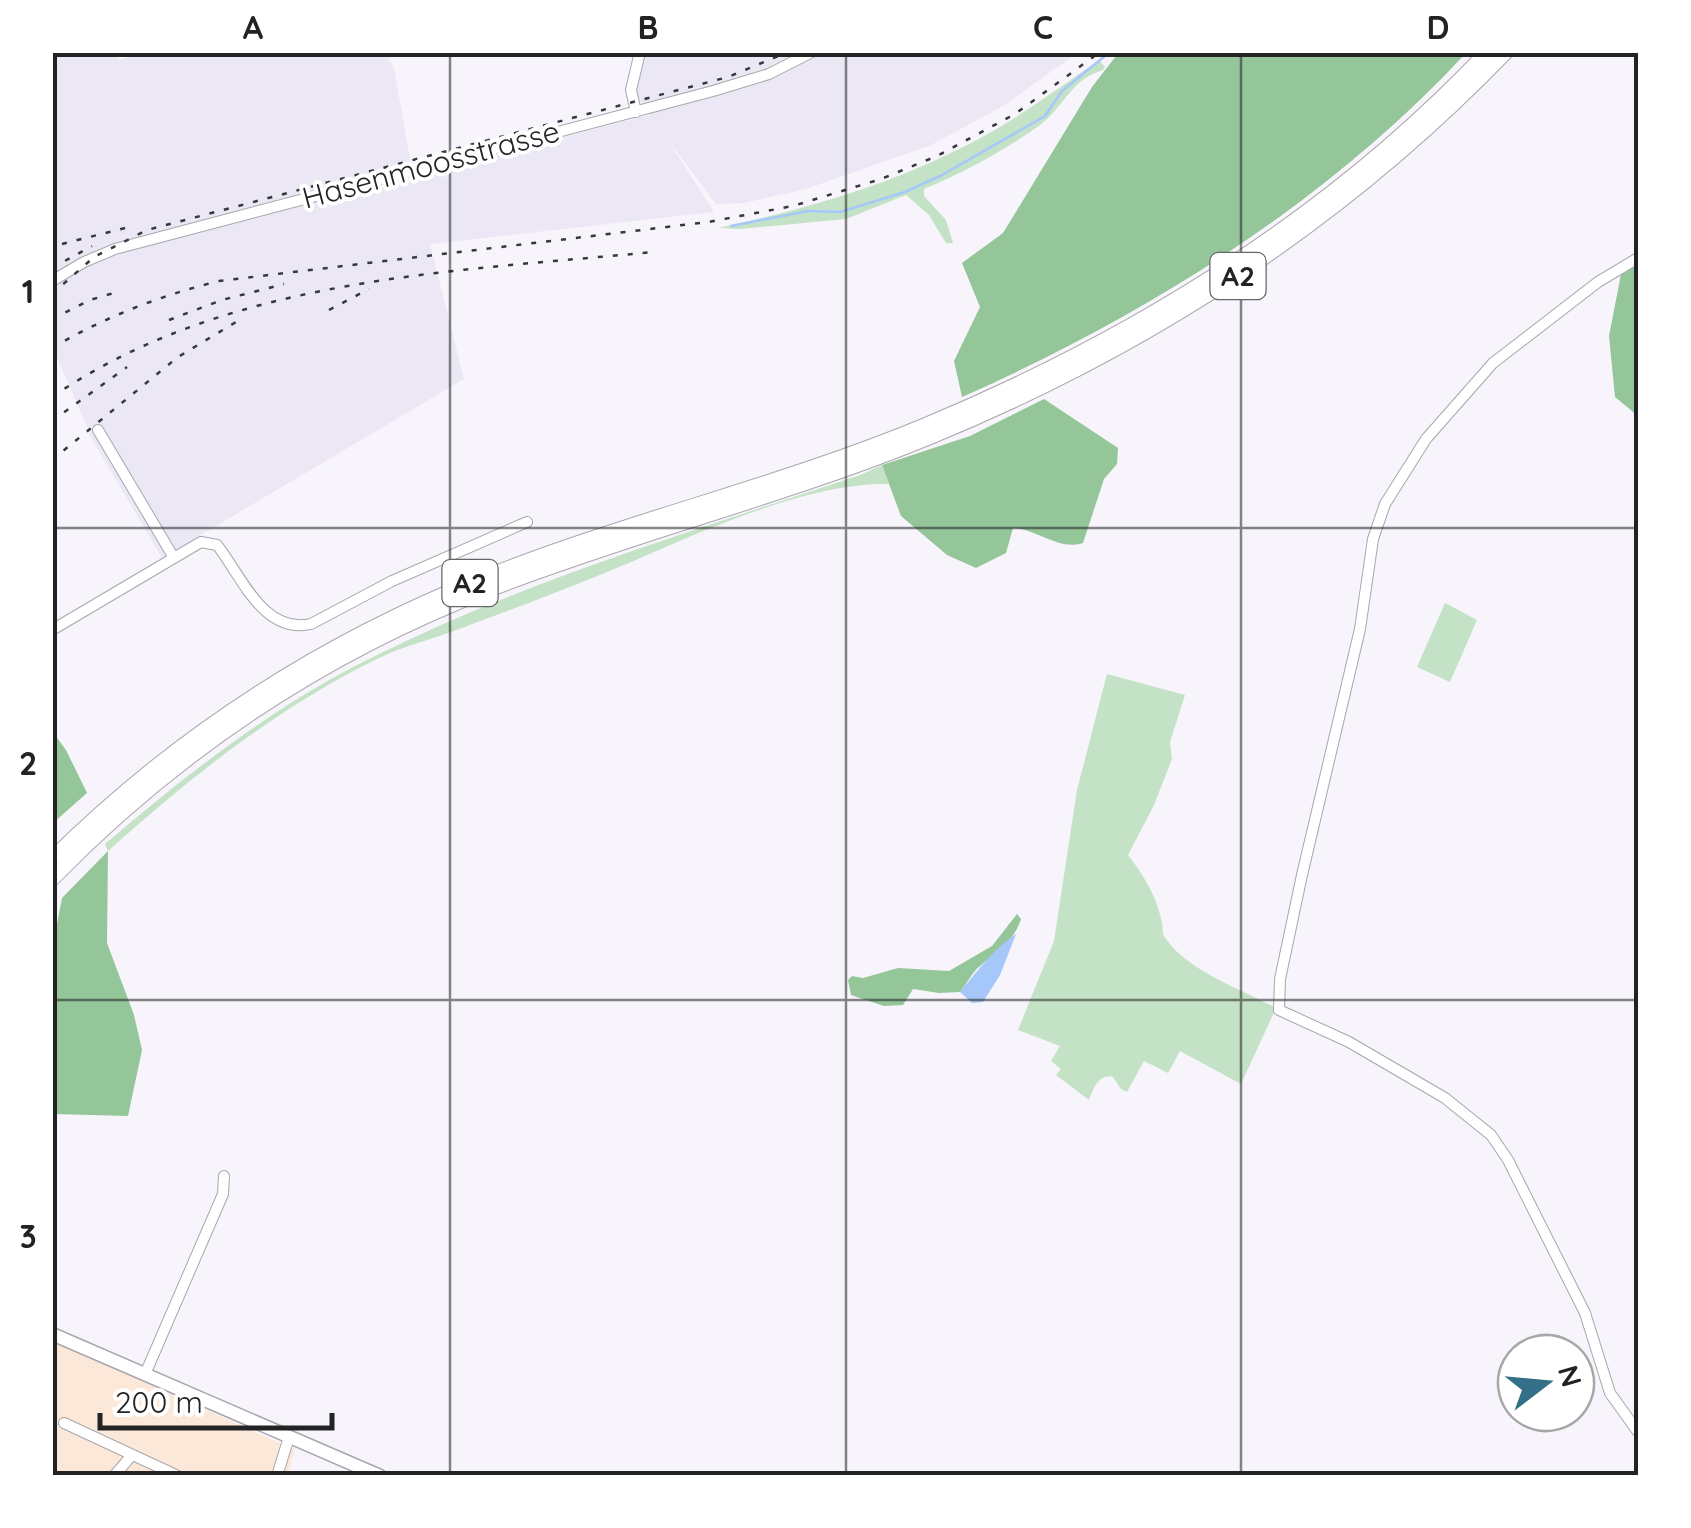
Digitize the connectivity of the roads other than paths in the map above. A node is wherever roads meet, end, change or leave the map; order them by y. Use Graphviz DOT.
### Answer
graph roads {
  1 [pos="640,52"];
  2 [pos="812,52"];
  3 [pos="1487,52"];
  4 [pos="1506,52"];
  5 [pos="636,112"];
  6 [pos="1638,258"];
  7 [pos="52,281"];
  8 [pos="98,430"];
  9 [pos="527,522"];
  10 [pos="174,558"];
  11 [pos="52,630"];
  12 [pos="52,859"];
  13 [pos="52,879"];
  14 [pos="224,1176"];
  15 [pos="52,1334"];
  16 [pos="146,1372"];
  17 [pos="64,1424"];
  18 [pos="1638,1432"];
  19 [pos="290,1438"];
  20 [pos="132,1455"];
  21 [pos="114,1476"];
  22 [pos="178,1476"];
  23 [pos="276,1476"];
  24 [pos="380,1476"];
  1 -- 5 [label="street"];
  2 -- 5 [label="street, Hasenmoosstrasse"];
  3 -- 12 [label="highway, A2"];
  4 -- 13 [label="highway, A2"];
  5 -- 7 [label="street, Hasenmoosstrasse"];
  6 -- 18 [label="street"];
  8 -- 10 [label="street"];
  9 -- 10 [label="street"];
  10 -- 11 [label="street"];
  14 -- 16 [label="street"];
  15 -- 16 [label="main road"];
  16 -- 19 [label="main road"];
  17 -- 20 [label="street"];
  19 -- 23 [label="street"];
  19 -- 24 [label="main road"];
  20 -- 21 [label="street"];
  20 -- 22 [label="street"];
}
